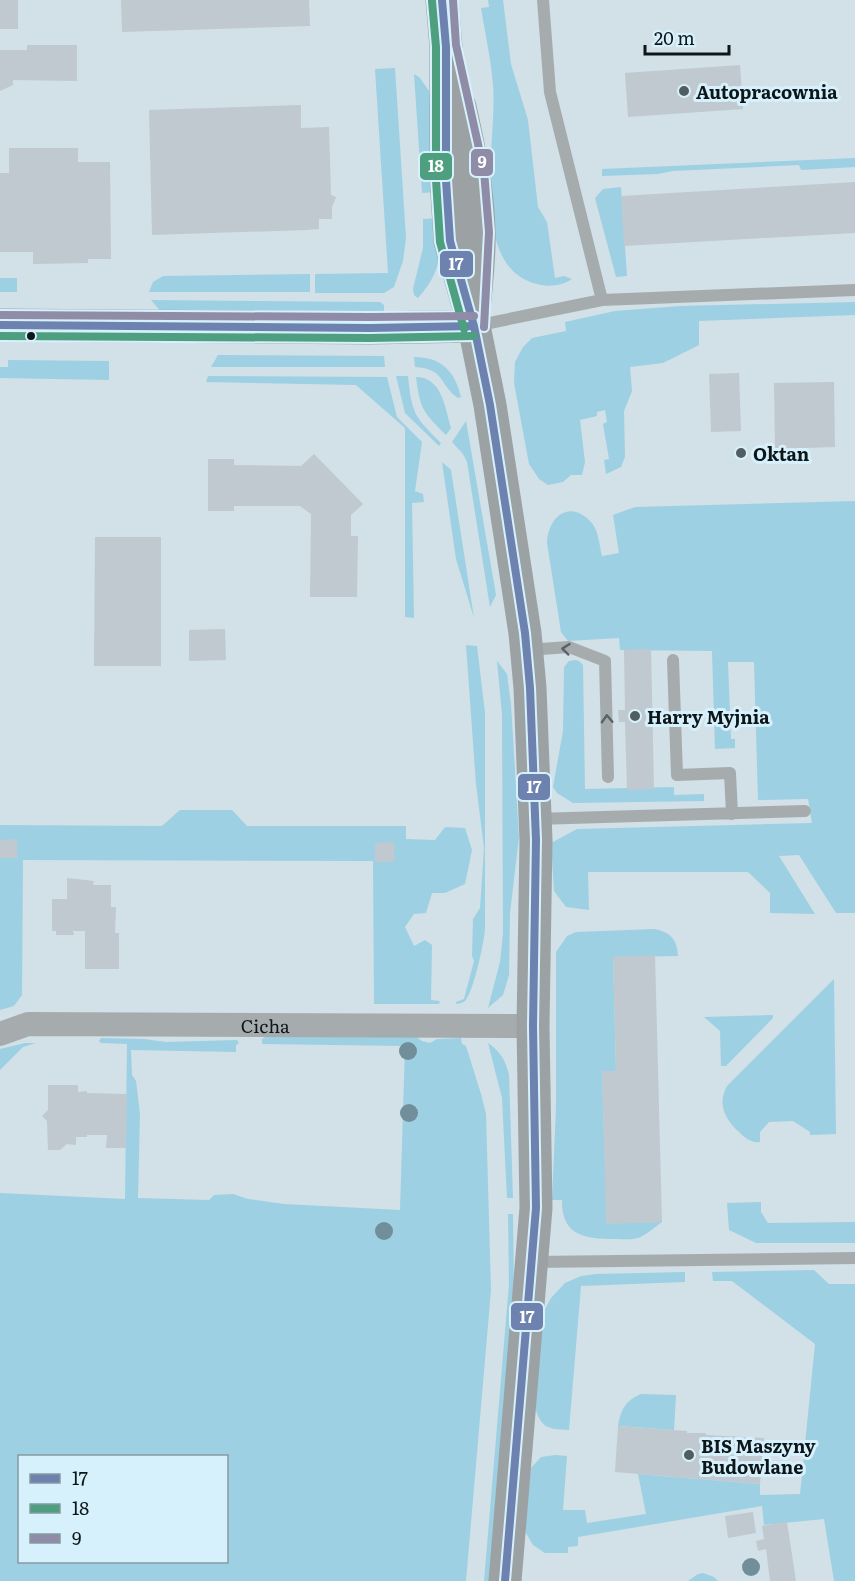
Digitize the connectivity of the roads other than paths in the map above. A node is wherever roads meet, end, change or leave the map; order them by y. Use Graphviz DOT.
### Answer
graph roads {
  1 [pos="442,0"];
  2 [pos="543,0"];
  3 [pos="855,290"];
  4 [pos="602,300"];
  5 [pos="0,325"];
  6 [pos="474,326"];
  7 [pos="526,650"];
  8 [pos="673,660"];
  9 [pos="608,777"];
  10 [pos="805,812"];
  11 [pos="732,814"];
  12 [pos="535,819"];
  13 [pos="533,1026"];
  14 [pos="0,1034"];
  15 [pos="855,1258"];
  16 [pos="532,1262"];
  17 [pos="505,1581"];
  1 -- 6 [label="main road"];
  2 -- 4 [label="lane"];
  3 -- 4 [label="lane"];
  4 -- 6 [label="lane"];
  5 -- 6 [label="main road"];
  6 -- 7 [label="main road"];
  9 -- 7 [label="lane, one-way"];
  7 -- 12 [label="main road"];
  8 -- 11 [label="lane"];
  10 -- 11 [label="lane"];
  11 -- 12 [label="lane"];
  12 -- 13 [label="main road"];
  13 -- 14 [label="street, Cicha"];
  13 -- 16 [label="main road"];
  15 -- 16 [label="lane"];
  16 -- 17 [label="main road"];
}
